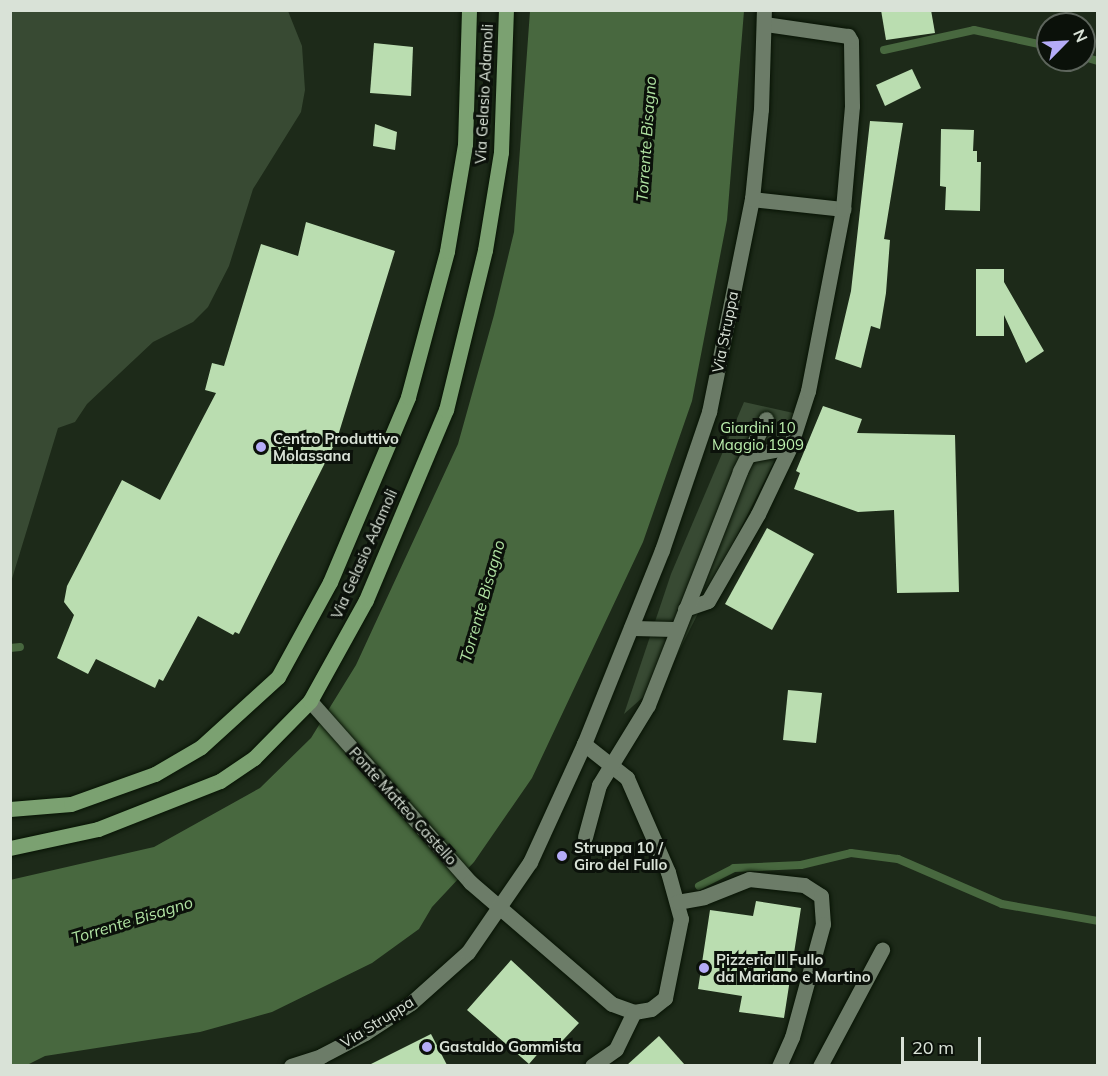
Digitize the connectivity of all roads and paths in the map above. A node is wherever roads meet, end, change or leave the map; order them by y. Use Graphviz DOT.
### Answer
graph roads {
  1 [pos="469,10"];
  2 [pos="506,10"];
  3 [pos="764,17"];
  4 [pos="753,199"];
  5 [pos="843,209"];
  6 [pos="766,419"];
  7 [pos="790,447"];
  8 [pos="748,455"];
  9 [pos="685,609"];
  10 [pos="631,628"];
  11 [pos="676,629"];
  12 [pos="314,706"];
  13 [pos="585,744"];
  14 [pos="611,762"];
  15 [pos="10,809"];
  16 [pos="585,837"];
  17 [pos="10,848"];
  18 [pos="677,902"];
  19 [pos="500,908"];
  20 [pos="882,950"];
  21 [pos="634,1012"];
  22 [pos="291,1065"];
  23 [pos="592,1065"];
  24 [pos="779,1065"];
  25 [pos="820,1065"];
  1 -- 15 [label="main road, Via Gelasio Adamoli"];
  2 -- 12 [label="main road, Via Gelasio Adamoli"];
  3 -- 4 [label="street, Via Struppa"];
  3 -- 5 [label="street"];
  4 -- 5 [label="street"];
  4 -- 10 [label="street, Via Struppa"];
  5 -- 7 [label="street"];
  6 -- 8 [label="street"];
  7 -- 8 [label="street"];
  7 -- 9 [label="street"];
  8 -- 9 [label="street"];
  9 -- 11 [label="street"];
  10 -- 11 [label="street"];
  10 -- 13 [label="street, Via Struppa"];
  11 -- 14 [label="street"];
  12 -- 17 [label="main road, Via Gelasio Adamoli"];
  12 -- 19 [label="street, Ponte Matteo Castello"];
  13 -- 14 [label="street"];
  13 -- 19 [label="street, Via Struppa"];
  14 -- 16 [label="street"];
  14 -- 18 [label="street"];
  18 -- 21 [label="street"];
  18 -- 24 [label="street"];
  19 -- 21 [label="street"];
  19 -- 22 [label="street, Via Struppa"];
  20 -- 25 [label="street"];
  21 -- 23 [label="street"];
}
